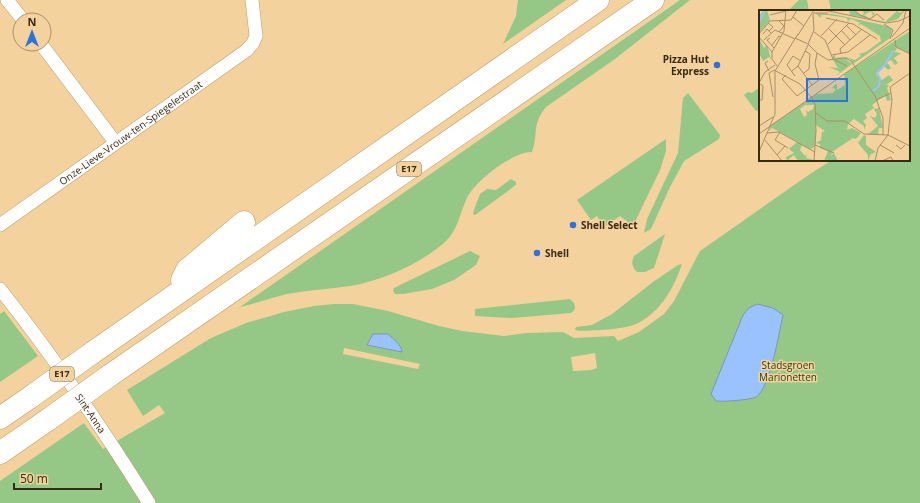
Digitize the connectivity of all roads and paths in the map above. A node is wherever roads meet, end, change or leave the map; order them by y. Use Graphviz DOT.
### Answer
graph roads {
  1 [pos="7,0"];
  2 [pos="252,0"];
  3 [pos="598,0"];
  4 [pos="653,0"];
  5 [pos="16,12"];
  6 [pos="47,52"];
  7 [pos="115,142"];
  8 [pos="244,222"];
  9 [pos="0,225"];
  10 [pos="0,289"];
  11 [pos="173,296"];
  12 [pos="193,337"];
  13 [pos="164,338"];
  14 [pos="0,418"];
  15 [pos="0,453"];
  16 [pos="149,503"];
  1 -- 5 [label="street"];
  2 -- 7 [label="street, Onze-Lieve-Vrouw-ten-Spiegelestraat"];
  3 -- 11 [label="highway, E17"];
  4 -- 13 [label="highway, E17"];
  6 -- 7 [label="street"];
  7 -- 9 [label="street, Onze-Lieve-Vrouw-ten-Spiegelestraat"];
  8 -- 11 [label="highway"];
  10 -- 16 [label="street, Sint-Anna"];
  11 -- 14 [label="highway, E17, bridge"];
  12 -- 13 [label="highway"];
  13 -- 15 [label="highway, E17, bridge"];
}
